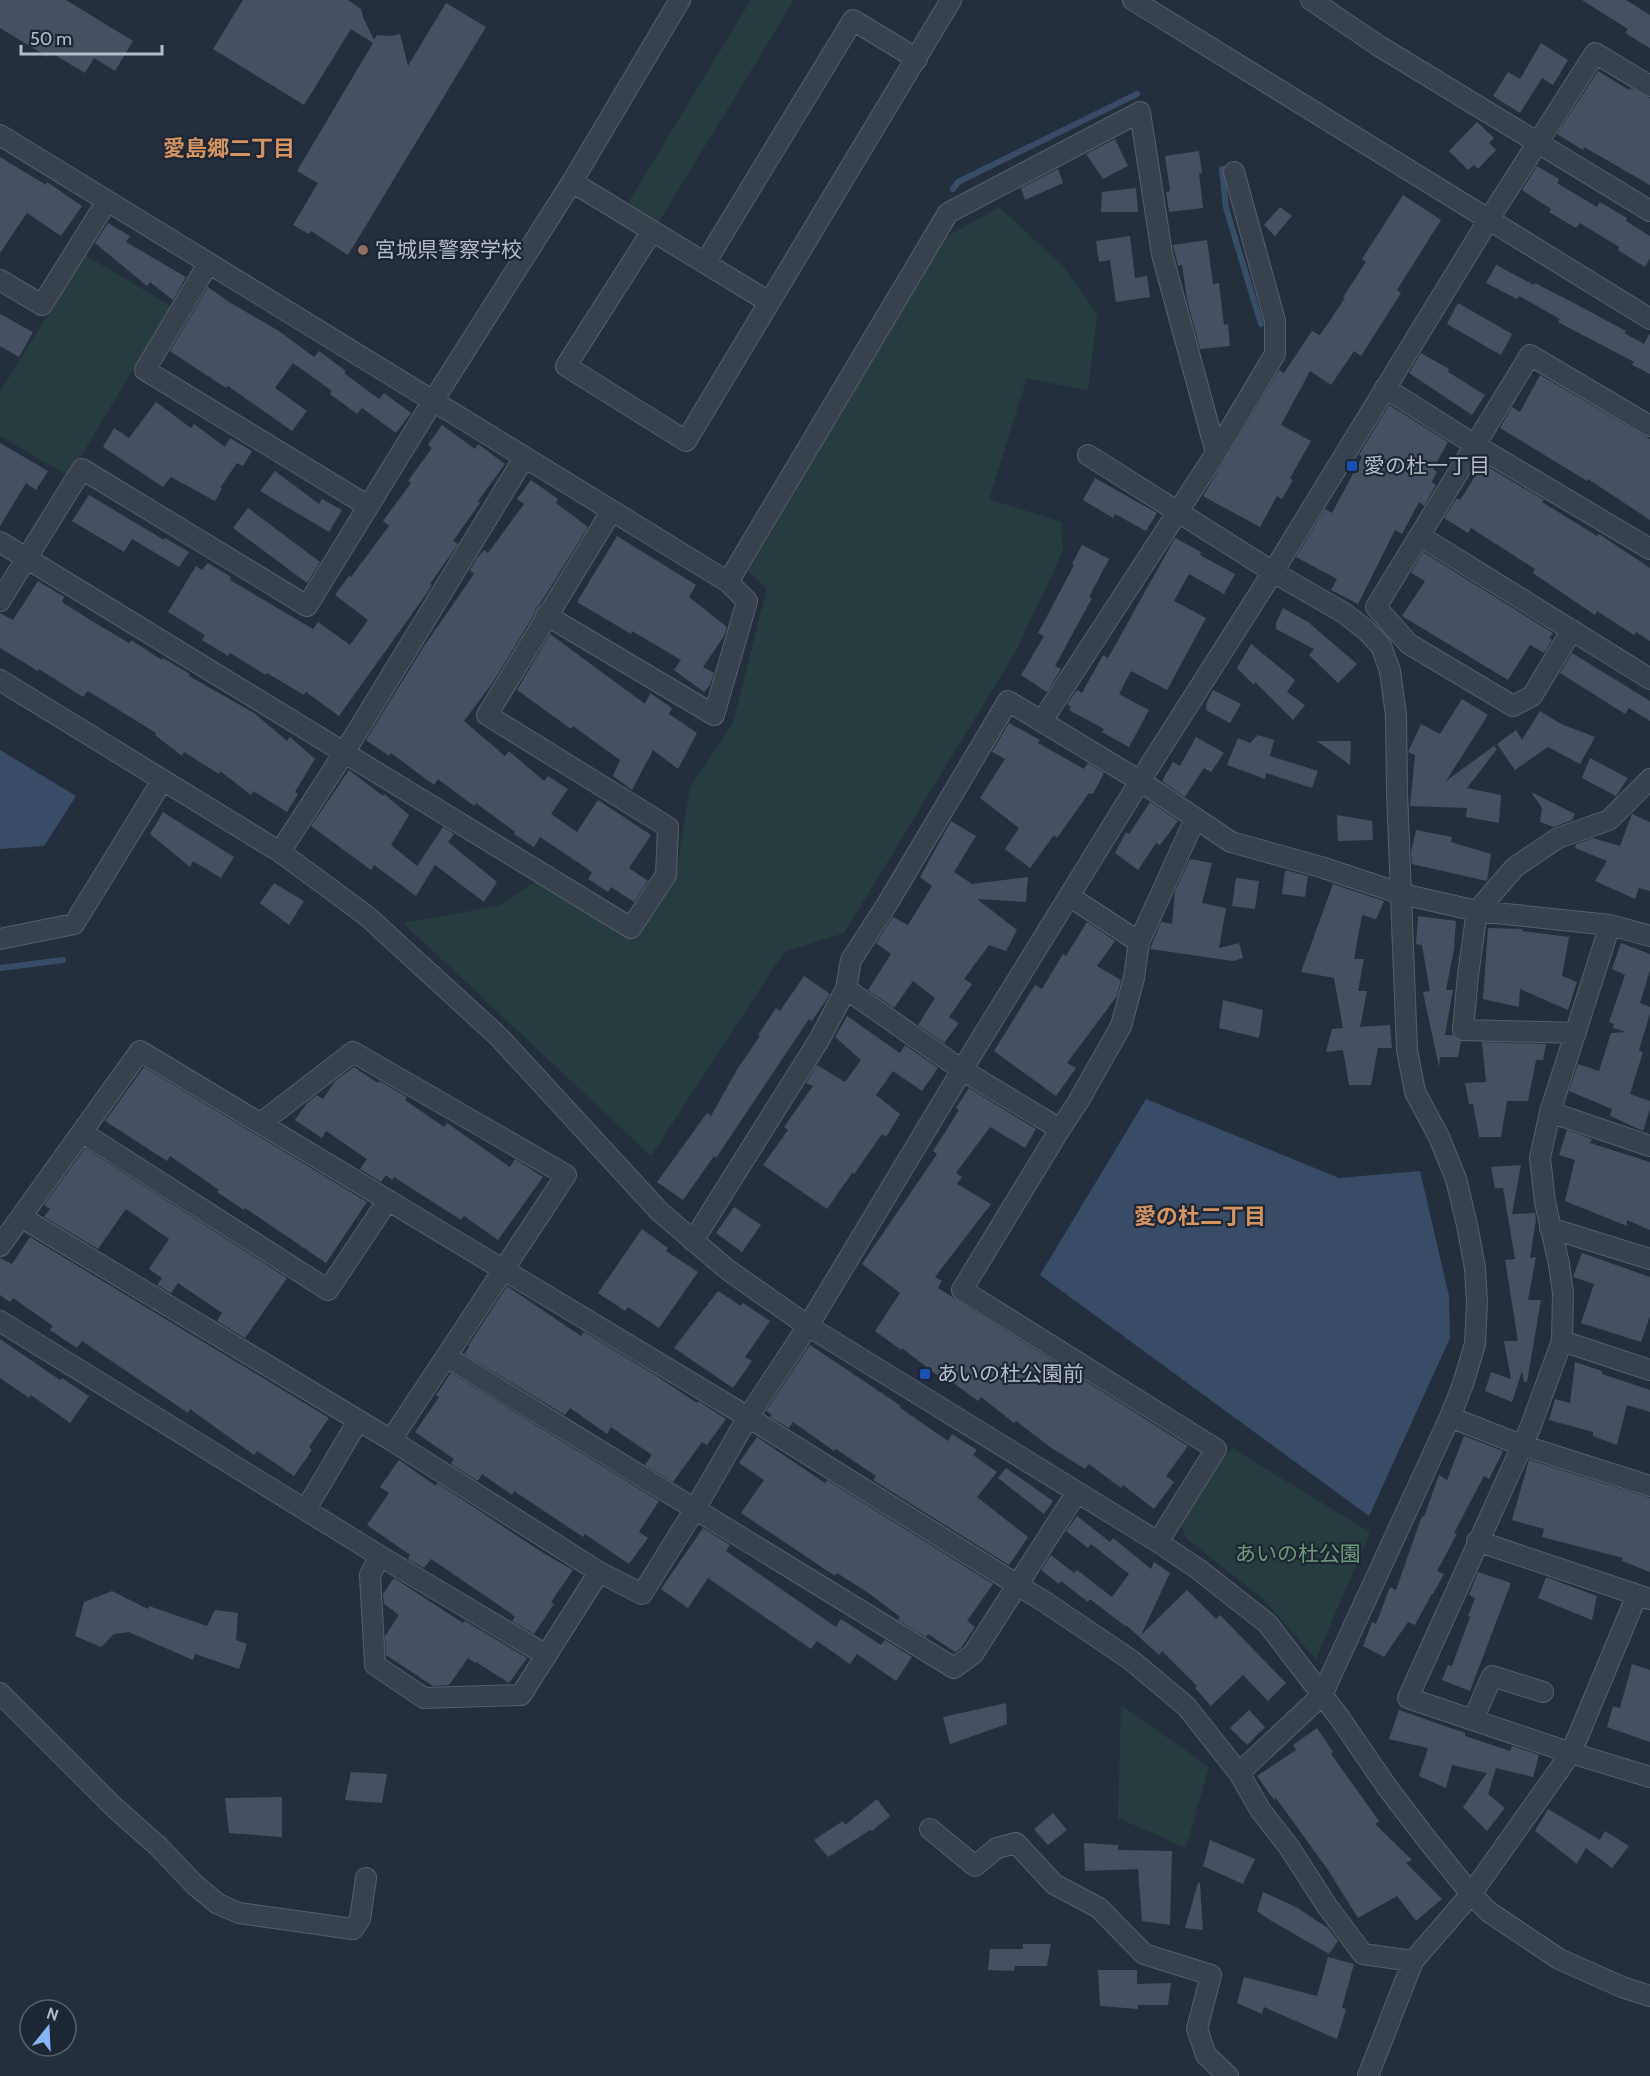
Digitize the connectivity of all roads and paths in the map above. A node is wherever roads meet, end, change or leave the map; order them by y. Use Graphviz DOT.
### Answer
graph roads {
  1 [pos="680,0"];
  2 [pos="951,0"];
  3 [pos="1133,0"];
  4 [pos="1311,0"];
  5 [pos="917,59"];
  6 [pos="1650,86"];
  7 [pos="0,135"];
  8 [pos="1538,144"];
  9 [pos="1234,172"];
  10 [pos="572,182"];
  11 [pos="107,201"];
  12 [pos="1650,211"];
  13 [pos="1489,219"];
  14 [pos="652,231"];
  15 [pos="705,263"];
  16 [pos="208,264"];
  17 [pos="0,280"];
  18 [pos="769,302"];
  19 [pos="1650,319"];
  20 [pos="1385,388"];
  21 [pos="433,401"];
  22 [pos="1650,426"];
  23 [pos="1475,445"];
  24 [pos="1216,453"];
  25 [pos="1088,454"];
  26 [pos="524,458"];
  27 [pos="368,506"];
  28 [pos="611,512"];
  29 [pos="1177,512"];
  30 [pos="1420,536"];
  31 [pos="0,542"];
  32 [pos="1650,549"];
  33 [pos="27,559"];
  34 [pos="1273,572"];
  35 [pos="728,582"];
  36 [pos="0,602"];
  37 [pos="546,615"];
  38 [pos="1572,630"];
  39 [pos="1650,679"];
  40 [pos="0,680"];
  41 [pos="1042,722"];
  42 [pos="344,753"];
  43 [pos="1650,779"];
  44 [pos="162,781"];
  45 [pos="1140,782"];
  46 [pos="1195,819"];
  47 [pos="280,852"];
  48 [pos="1402,894"];
  49 [pos="1069,896"];
  50 [pos="1477,911"];
  51 [pos="1610,925"];
  52 [pos="1650,936"];
  53 [pos="0,939"];
  54 [pos="1139,942"];
  55 [pos="846,989"];
  56 [pos="1576,1033"];
  57 [pos="962,1070"];
  58 [pos="1551,1112"];
  59 [pos="261,1123"];
  60 [pos="1060,1129"];
  61 [pos="82,1133"];
  62 [pos="1650,1146"];
  63 [pos="388,1200"];
  64 [pos="21,1217"];
  65 [pos="1550,1228"];
  66 [pos="693,1241"];
  67 [pos="0,1246"];
  68 [pos="1650,1260"];
  69 [pos="503,1270"];
  70 [pos="0,1321"];
  71 [pos="808,1326"];
  72 [pos="1562,1341"];
  73 [pos="447,1357"];
  74 [pos="1650,1370"];
  75 [pos="748,1417"];
  76 [pos="1450,1417"];
  77 [pos="358,1421"];
  78 [pos="391,1440"];
  79 [pos="1521,1444"];
  80 [pos="1650,1486"];
  81 [pos="1077,1492"];
  82 [pos="306,1509"];
  83 [pos="695,1509"];
  84 [pos="1477,1541"];
  85 [pos="1158,1542"];
  86 [pos="380,1556"];
  87 [pos="599,1572"];
  88 [pos="1016,1585"];
  89 [pos="1643,1597"];
  90 [pos="546,1655"];
  91 [pos="1543,1692"];
  92 [pos="0,1693"];
  93 [pos="1322,1695"];
  94 [pos="1473,1720"];
  95 [pos="1570,1753"];
  96 [pos="1239,1773"];
  97 [pos="1650,1777"];
  98 [pos="930,1829"];
  99 [pos="366,1878"];
  100 [pos="1471,1894"];
  101 [pos="1413,1961"];
  102 [pos="1650,1996"];
  103 [pos="1228,2076"];
  104 [pos="1368,2076"];
  1 -- 10 [label="street"];
  2 -- 5 [label="street"];
  3 -- 13 [label="street"];
  4 -- 8 [label="street"];
  5 -- 15 [label="street"];
  5 -- 18 [label="street"];
  6 -- 8 [label="street"];
  7 -- 11 [label="street"];
  8 -- 12 [label="street"];
  8 -- 13 [label="street"];
  9 -- 24 [label="street"];
  10 -- 14 [label="street"];
  10 -- 21 [label="street"];
  11 -- 16 [label="street"];
  11 -- 17 [label="street"];
  13 -- 19 [label="street"];
  13 -- 20 [label="street"];
  14 -- 15 [label="street"];
  14 -- 18 [label="street"];
  15 -- 18 [label="street"];
  16 -- 21 [label="street"];
  16 -- 27 [label="street"];
  20 -- 23 [label="street"];
  20 -- 34 [label="street"];
  21 -- 26 [label="street"];
  21 -- 27 [label="street"];
  22 -- 23 [label="street"];
  23 -- 30 [label="street"];
  23 -- 32 [label="street"];
  24 -- 29 [label="street"];
  24 -- 35 [label="street"];
  25 -- 29 [label="street"];
  26 -- 28 [label="street"];
  26 -- 42 [label="street"];
  27 -- 33 [label="street"];
  28 -- 35 [label="street"];
  28 -- 37 [label="street"];
  29 -- 34 [label="street"];
  29 -- 41 [label="street"];
  30 -- 38 [label="street"];
  30 -- 38 [label="street"];
  31 -- 33 [label="street"];
  33 -- 36 [label="street"];
  33 -- 42 [label="street"];
  34 -- 45 [label="street"];
  34 -- 48 [label="street"];
  35 -- 37 [label="street"];
  37 -- 42 [label="street"];
  38 -- 39 [label="street"];
  40 -- 44 [label="street"];
  41 -- 45 [label="street"];
  41 -- 55 [label="street"];
  42 -- 47 [label="street"];
  43 -- 50 [label="street"];
  44 -- 47 [label="street"];
  44 -- 53 [label="street"];
  45 -- 46 [label="street"];
  45 -- 49 [label="street"];
  46 -- 48 [label="street"];
  46 -- 54 [label="street"];
  47 -- 66 [label="street"];
  48 -- 50 [label="street"];
  48 -- 76 [label="street"];
  49 -- 54 [label="street"];
  49 -- 57 [label="street"];
  50 -- 51 [label="street"];
  50 -- 56 [label="street"];
  51 -- 52 [label="street"];
  51 -- 56 [label="street"];
  54 -- 60 [label="street"];
  55 -- 57 [label="street"];
  55 -- 66 [label="street"];
  56 -- 58 [label="street"];
  57 -- 60 [label="street"];
  57 -- 71 [label="street"];
  58 -- 62 [label="street"];
  58 -- 65 [label="street"];
  59 -- 61 [label="street"];
  59 -- 63 [label="street"];
  59 -- 69 [label="street"];
  60 -- 85 [label="street"];
  61 -- 63 [label="street"];
  61 -- 64 [label="street"];
  63 -- 69 [label="street"];
  64 -- 67 [label="street"];
  64 -- 77 [label="street"];
  65 -- 68 [label="street"];
  65 -- 72 [label="street"];
  66 -- 71 [label="street"];
  69 -- 73 [label="street"];
  69 -- 75 [label="street"];
  70 -- 82 [label="street"];
  71 -- 75 [label="street"];
  71 -- 81 [label="street"];
  72 -- 74 [label="street"];
  72 -- 79 [label="street"];
  73 -- 78 [label="street"];
  73 -- 83 [label="street"];
  75 -- 83 [label="street"];
  75 -- 88 [label="street"];
  76 -- 79 [label="street"];
  76 -- 93 [label="street"];
  77 -- 78 [label="street"];
  77 -- 82 [label="street"];
  78 -- 87 [label="street"];
  79 -- 80 [label="street"];
  79 -- 84 [label="street"];
  81 -- 85 [label="street"];
  81 -- 88 [label="street"];
  82 -- 86 [label="street"];
  83 -- 87 [label="street"];
  83 -- 88 [label="street"];
  84 -- 89 [label="street"];
  84 -- 94 [label="street"];
  85 -- 93 [label="street"];
  86 -- 90 [label="street"];
  86 -- 90 [label="street"];
  87 -- 90 [label="street"];
  88 -- 96 [label="street"];
  89 -- 95 [label="street"];
  91 -- 94 [label="street"];
  92 -- 99 [label="street"];
  93 -- 96 [label="street"];
  93 -- 100 [label="street"];
  94 -- 95 [label="street"];
  95 -- 97 [label="street"];
  95 -- 100 [label="street"];
  96 -- 101 [label="street"];
  98 -- 103 [label="street"];
  100 -- 101 [label="street"];
  100 -- 102 [label="street"];
  101 -- 104 [label="street"];
}
